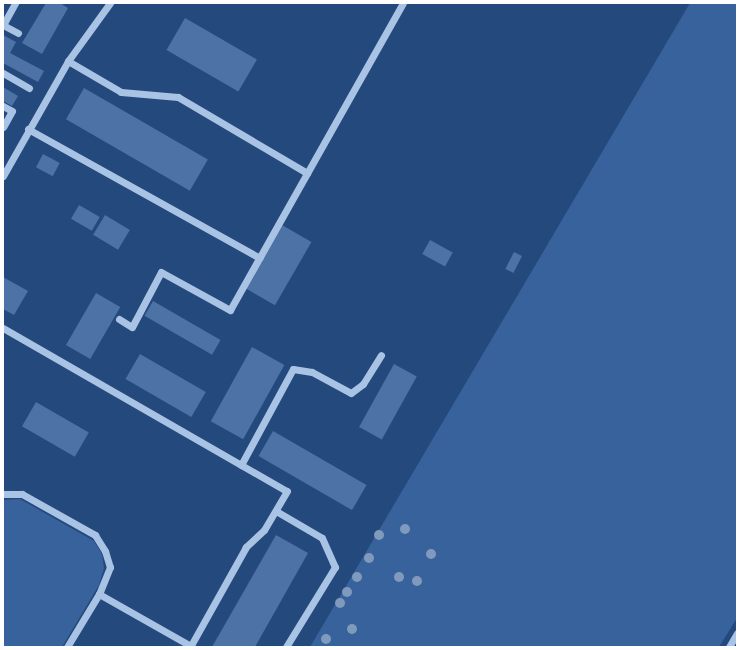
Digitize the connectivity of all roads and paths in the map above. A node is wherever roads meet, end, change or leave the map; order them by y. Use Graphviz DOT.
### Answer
graph roads {
  1 [pos="15,3"];
  2 [pos="110,3"];
  3 [pos="403,3"];
  4 [pos="3,25"];
  5 [pos="18,33"];
  6 [pos="68,61"];
  7 [pos="3,74"];
  8 [pos="28,88"];
  9 [pos="3,106"];
  10 [pos="3,127"];
  11 [pos="28,129"];
  12 [pos="308,173"];
  13 [pos="3,176"];
  14 [pos="260,258"];
  15 [pos="119,320"];
  16 [pos="3,328"];
  17 [pos="381,355"];
  18 [pos="241,465"];
  19 [pos="3,494"];
  20 [pos="276,511"];
  21 [pos="99,594"];
  22 [pos="737,633"];
  23 [pos="190,646"];
  24 [pos="67,647"];
  25 [pos="286,647"];
  26 [pos="729,647"];
  1 -- 4 [label="street"];
  2 -- 6 [label="street"];
  3 -- 12 [label="street"];
  4 -- 5 [label="street"];
  6 -- 11 [label="street"];
  6 -- 12 [label="street"];
  7 -- 8 [label="street"];
  9 -- 10 [label="street"];
  11 -- 13 [label="street"];
  11 -- 14 [label="street"];
  12 -- 14 [label="street"];
  14 -- 15 [label="street"];
  16 -- 18 [label="street"];
  17 -- 18 [label="street"];
  18 -- 20 [label="street"];
  19 -- 21 [label="street"];
  20 -- 23 [label="street"];
  20 -- 25 [label="street"];
  21 -- 23 [label="street"];
  21 -- 24 [label="street"];
  22 -- 26 [label="street"];
}
